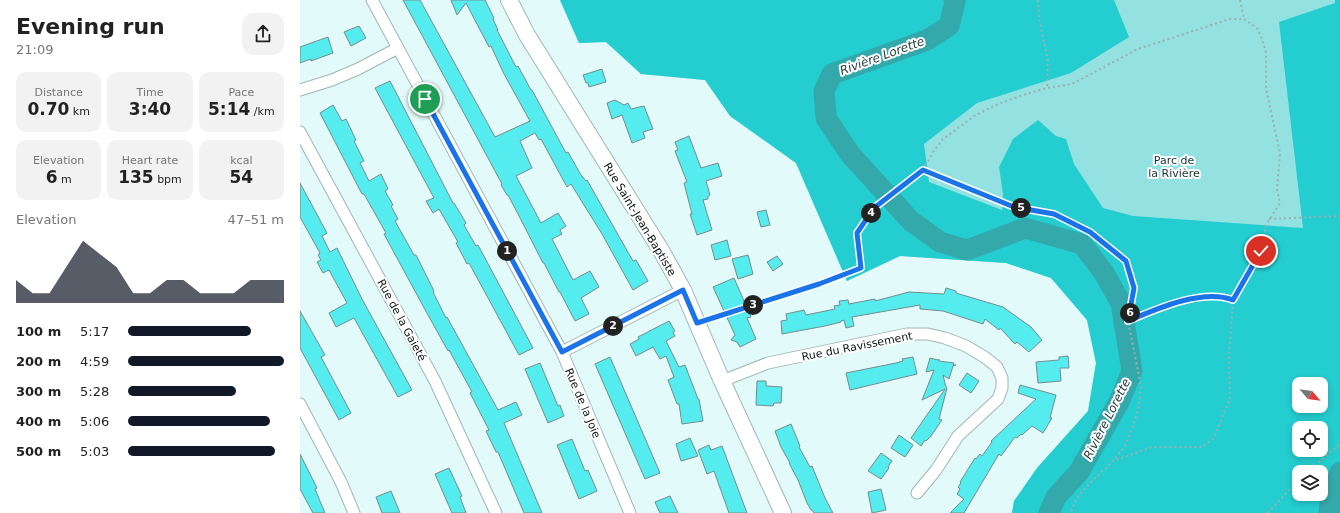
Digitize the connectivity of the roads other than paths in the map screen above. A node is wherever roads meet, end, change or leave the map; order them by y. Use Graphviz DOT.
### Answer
graph roads {
  1 [pos="372,0"];
  2 [pos="509,0"];
  3 [pos="398,48"];
  4 [pos="300,90"];
  5 [pos="300,132"];
  6 [pos="683,290"];
  7 [pos="562,352"];
  8 [pos="722,381"];
  9 [pos="300,404"];
  10 [pos="917,493"];
  11 [pos="354,513"];
  12 [pos="496,513"];
  13 [pos="630,513"];
  14 [pos="783,513"];
  1 -- 3 [label="street, Rue de la Joie"];
  2 -- 6 [label="street, Rue Saint-Jean-Baptiste"];
  3 -- 4 [label="street"];
  3 -- 7 [label="street, Rue de la Joie"];
  5 -- 12 [label="street, Rue de la Gaieté"];
  6 -- 7 [label="street"];
  6 -- 8 [label="street, Rue Saint-Jean-Baptiste"];
  7 -- 13 [label="street, Rue de la Joie"];
  8 -- 10 [label="street, Rue du Ravissement"];
  8 -- 14 [label="street, Rue Saint-Jean-Baptiste"];
  9 -- 11 [label="street"];
}
